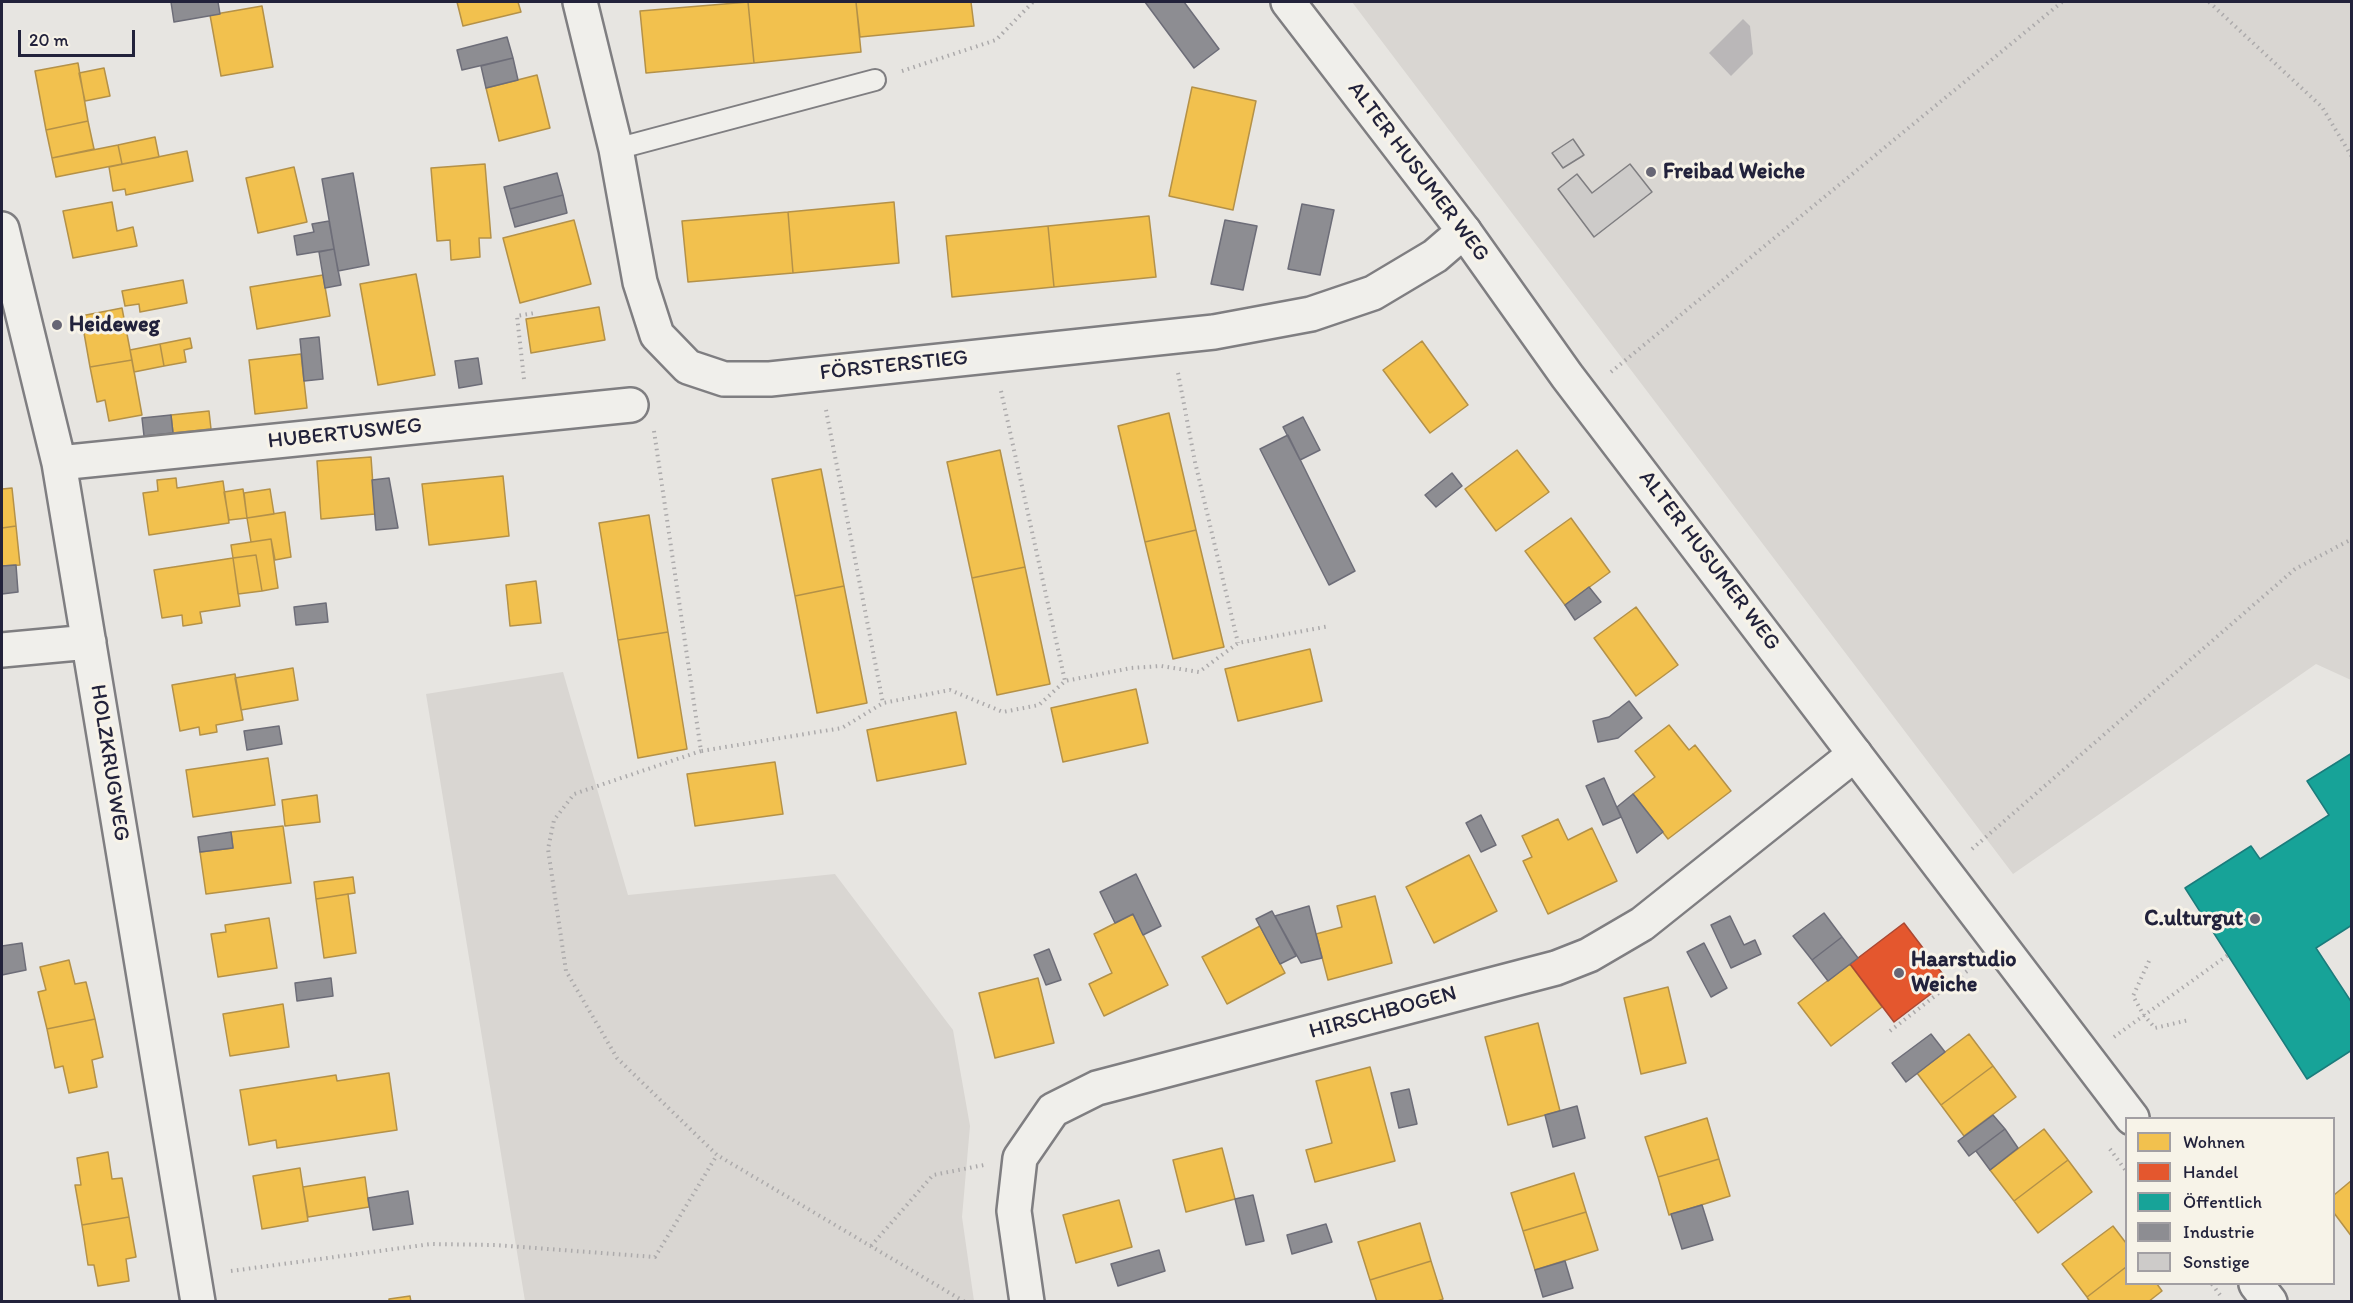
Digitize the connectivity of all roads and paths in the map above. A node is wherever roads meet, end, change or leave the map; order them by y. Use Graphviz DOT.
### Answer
graph roads {
  1 [pos="580,2"];
  2 [pos="1033,2"];
  3 [pos="1288,2"];
  4 [pos="2062,2"];
  5 [pos="2209,2"];
  6 [pos="875,80"];
  7 [pos="616,149"];
  8 [pos="2352,157"];
  9 [pos="2,229"];
  10 [pos="1464,231"];
  11 [pos="535,313"];
  12 [pos="1171,336"];
  13 [pos="994,355"];
  14 [pos="1611,372"];
  15 [pos="819,374"];
  16 [pos="642,414"];
  17 [pos="528,415"];
  18 [pos="59,463"];
  19 [pos="2352,539"];
  20 [pos="1330,626"];
  21 [pos="89,642"];
  22 [pos="1238,644"];
  23 [pos="2,651"];
  24 [pos="1065,681"];
  25 [pos="884,703"];
  26 [pos="702,751"];
  27 [pos="1856,754"];
  28 [pos="1970,851"];
  29 [pos="2000,946"];
  30 [pos="2228,955"];
  31 [pos="2149,961"];
  32 [pos="2142,1014"];
  33 [pos="2189,1020"];
  34 [pos="1890,1031"];
  35 [pos="2113,1038"];
  36 [pos="2130,1117"];
  37 [pos="717,1155"];
  38 [pos="1020,1158"];
  39 [pos="871,1246"];
  40 [pos="2257,1285"];
  41 [pos="196,1288"];
  42 [pos="966,1302"];
  43 [pos="1027,1302"];
  44 [pos="2270,1302"];
  1 -- 7 [label="street, FÖRSTERSTIEG"];
  2 -- 6 [label="path"];
  3 -- 10 [label="street, ALTER HUSUMER WEG"];
  4 -- 14 [label="path"];
  5 -- 8 [label="path"];
  6 -- 7 [label="lane"];
  7 -- 15 [label="street, FÖRSTERSTIEG"];
  9 -- 18 [label="street, HOLZKRUGWEG"];
  10 -- 12 [label="street, FÖRSTERSTIEG"];
  10 -- 27 [label="street, ALTER HUSUMER WEG"];
  11 -- 17 [label="path"];
  12 -- 13 [label="street, FÖRSTERSTIEG"];
  12 -- 22 [label="path"];
  13 -- 15 [label="street, FÖRSTERSTIEG"];
  13 -- 24 [label="path"];
  15 -- 25 [label="path"];
  16 -- 17 [label="street, HUBERTUSWEG"];
  16 -- 26 [label="path"];
  17 -- 18 [label="street, HUBERTUSWEG"];
  18 -- 21 [label="street, HOLZKRUGWEG"];
  19 -- 28 [label="path"];
  20 -- 22 [label="path"];
  21 -- 23 [label="street"];
  21 -- 41 [label="street, HOLZKRUGWEG"];
  22 -- 24 [label="path"];
  24 -- 25 [label="path"];
  25 -- 26 [label="path"];
  26 -- 37 [label="path"];
  27 -- 29 [label="street, ALTER HUSUMER WEG"];
  27 -- 38 [label="street, HIRSCHBOGEN"];
  29 -- 34 [label="path"];
  29 -- 36 [label="street, ALTER HUSUMER WEG"];
  30 -- 32 [label="path"];
  31 -- 32 [label="path"];
  32 -- 33 [label="path"];
  32 -- 35 [label="path"];
  37 -- 39 [label="path"];
  37 -- 41 [label="path"];
  38 -- 39 [label="path"];
  38 -- 43 [label="street, HIRSCHBOGEN"];
  39 -- 42 [label="path"];
  40 -- 44 [label="street"];
}
